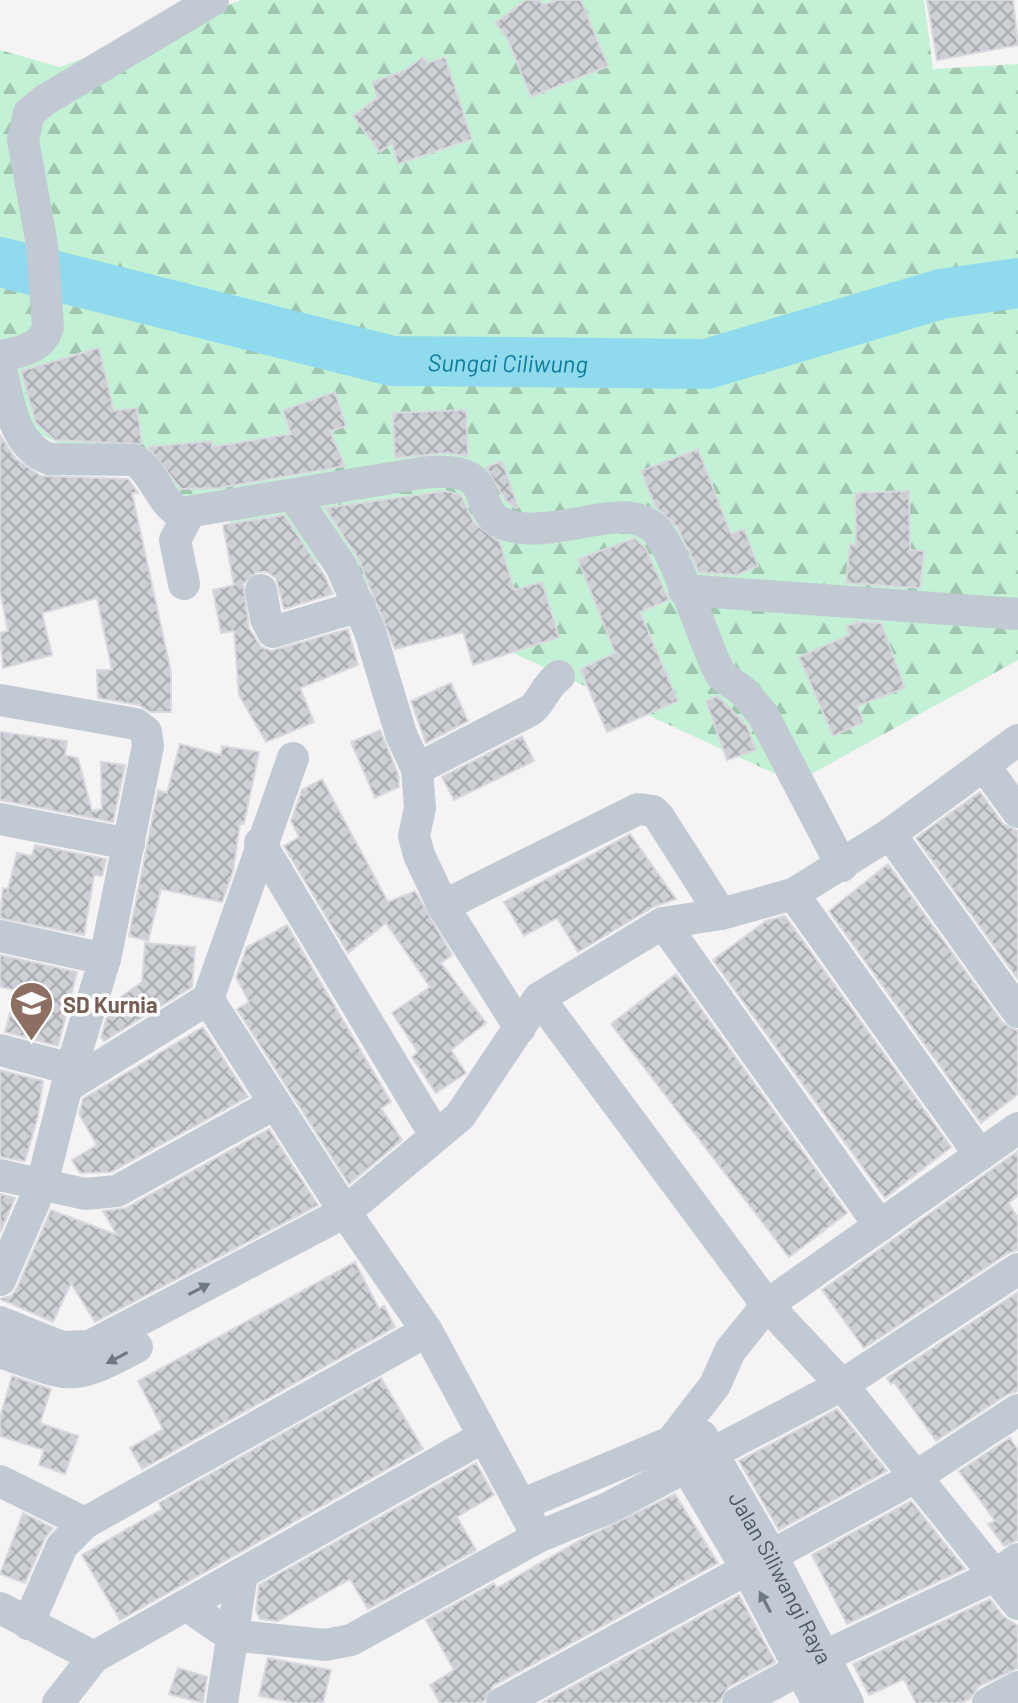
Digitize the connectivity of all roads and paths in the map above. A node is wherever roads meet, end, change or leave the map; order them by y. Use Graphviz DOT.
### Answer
graph roads {
  1 [pos="207,2"];
  2 [pos="0,109"];
  3 [pos="23,140"];
  4 [pos="4,354"];
  5 [pos="293,495"];
  6 [pos="190,512"];
  7 [pos="184,584"];
  8 [pos="261,590"];
  9 [pos="684,590"];
  10 [pos="360,606"];
  11 [pos="1018,614"];
  12 [pos="559,676"];
  13 [pos="0,700"];
  14 [pos="1018,740"];
  15 [pos="293,758"];
  16 [pos="985,767"];
  17 [pos="417,769"];
  18 [pos="1018,812"];
  19 [pos="0,819"];
  20 [pos="890,834"];
  21 [pos="260,843"];
  22 [pos="129,844"];
  23 [pos="842,866"];
  24 [pos="793,894"];
  25 [pos="443,906"];
  26 [pos="721,914"];
  27 [pos="663,923"];
  28 [pos="0,936"];
  29 [pos="105,959"];
  30 [pos="539,998"];
  31 [pos="208,999"];
  32 [pos="1018,1012"];
  33 [pos="520,1028"];
  34 [pos="0,1050"];
  35 [pos="70,1077"];
  36 [pos="274,1104"];
  37 [pos="1018,1128"];
  38 [pos="435,1135"];
  39 [pos="980,1155"];
  40 [pos="0,1175"];
  41 [pos="42,1184"];
  42 [pos="352,1221"];
  43 [pos="880,1226"];
  44 [pos="1018,1269"];
  45 [pos="0,1280"];
  46 [pos="767,1305"];
  47 [pos="0,1322"];
  48 [pos="427,1331"];
  49 [pos="0,1352"];
  50 [pos="842,1385"];
  51 [pos="1018,1410"];
  52 [pos="483,1437"];
  53 [pos="691,1445"];
  54 [pos="917,1476"];
  55 [pos="0,1481"];
  56 [pos="521,1505"];
  57 [pos="85,1523"];
  58 [pos="538,1537"];
  59 [pos="759,1561"];
  60 [pos="1006,1567"];
  61 [pos="242,1574"];
  62 [pos="1018,1604"];
  63 [pos="186,1605"];
  64 [pos="0,1608"];
  65 [pos="28,1624"];
  66 [pos="230,1635"];
  67 [pos="94,1657"];
  68 [pos="812,1664"];
  69 [pos="1018,1687"];
  70 [pos="58,1703"];
  71 [pos="222,1703"];
  72 [pos="502,1703"];
  73 [pos="738,1703"];
  74 [pos="818,1703"];
  75 [pos="848,1703"];
  76 [pos="988,1703"];
  1 -- 3 [label="street"];
  2 -- 3 [label="street"];
  3 -- 4 [label="street"];
  4 -- 6 [label="street"];
  5 -- 6 [label="street"];
  5 -- 9 [label="street"];
  5 -- 10 [label="street"];
  6 -- 7 [label="street"];
  8 -- 10 [label="street"];
  9 -- 11 [label="street"];
  9 -- 23 [label="street"];
  10 -- 17 [label="street"];
  12 -- 17 [label="street"];
  13 -- 22 [label="street"];
  14 -- 16 [label="street"];
  15 -- 21 [label="street"];
  16 -- 18 [label="street"];
  16 -- 20 [label="street"];
  17 -- 25 [label="street"];
  19 -- 22 [label="street"];
  20 -- 23 [label="street"];
  20 -- 32 [label="street"];
  21 -- 31 [label="street"];
  21 -- 38 [label="street"];
  22 -- 29 [label="street"];
  23 -- 24 [label="street"];
  24 -- 26 [label="street"];
  24 -- 39 [label="street"];
  25 -- 26 [label="street"];
  25 -- 33 [label="street"];
  26 -- 27 [label="street"];
  27 -- 30 [label="street"];
  27 -- 43 [label="street"];
  28 -- 29 [label="street"];
  29 -- 35 [label="street"];
  30 -- 33 [label="street"];
  30 -- 46 [label="street"];
  31 -- 35 [label="street"];
  31 -- 36 [label="street"];
  33 -- 38 [label="street"];
  34 -- 35 [label="street"];
  35 -- 41 [label="street"];
  36 -- 41 [label="street"];
  36 -- 42 [label="street"];
  37 -- 39 [label="street"];
  38 -- 42 [label="street"];
  39 -- 43 [label="street"];
  40 -- 41 [label="street"];
  41 -- 45 [label="street"];
  47 -- 42 [label="street, one-way"];
  42 -- 48 [label="street"];
  42 -- 49 [label="street, one-way"];
  43 -- 46 [label="street"];
  44 -- 50 [label="street"];
  46 -- 50 [label="street"];
  46 -- 53 [label="street"];
  48 -- 52 [label="street"];
  48 -- 57 [label="street"];
  50 -- 53 [label="street"];
  50 -- 54 [label="street"];
  51 -- 54 [label="street"];
  52 -- 56 [label="street"];
  52 -- 61 [label="street"];
  53 -- 56 [label="street"];
  53 -- 58 [label="street"];
  53 -- 59 [label="street, Jalan Siliwangi Raya"];
  54 -- 59 [label="street"];
  54 -- 60 [label="street"];
  55 -- 57 [label="street"];
  56 -- 58 [label="street"];
  57 -- 65 [label="street"];
  58 -- 66 [label="street"];
  59 -- 68 [label="street, Jalan Siliwangi Raya"];
  59 -- 72 [label="street"];
  60 -- 62 [label="street"];
  60 -- 68 [label="street"];
  61 -- 63 [label="street"];
  61 -- 66 [label="street"];
  63 -- 66 [label="street"];
  63 -- 67 [label="street"];
  64 -- 65 [label="street"];
  65 -- 67 [label="street"];
  66 -- 71 [label="street"];
  67 -- 70 [label="street"];
  68 -- 73 [label="street"];
  68 -- 74 [label="street, Jalan Siliwangi Raya"];
  68 -- 75 [label="street, Jalan Siliwangi Raya"];
  69 -- 76 [label="street"];
}
